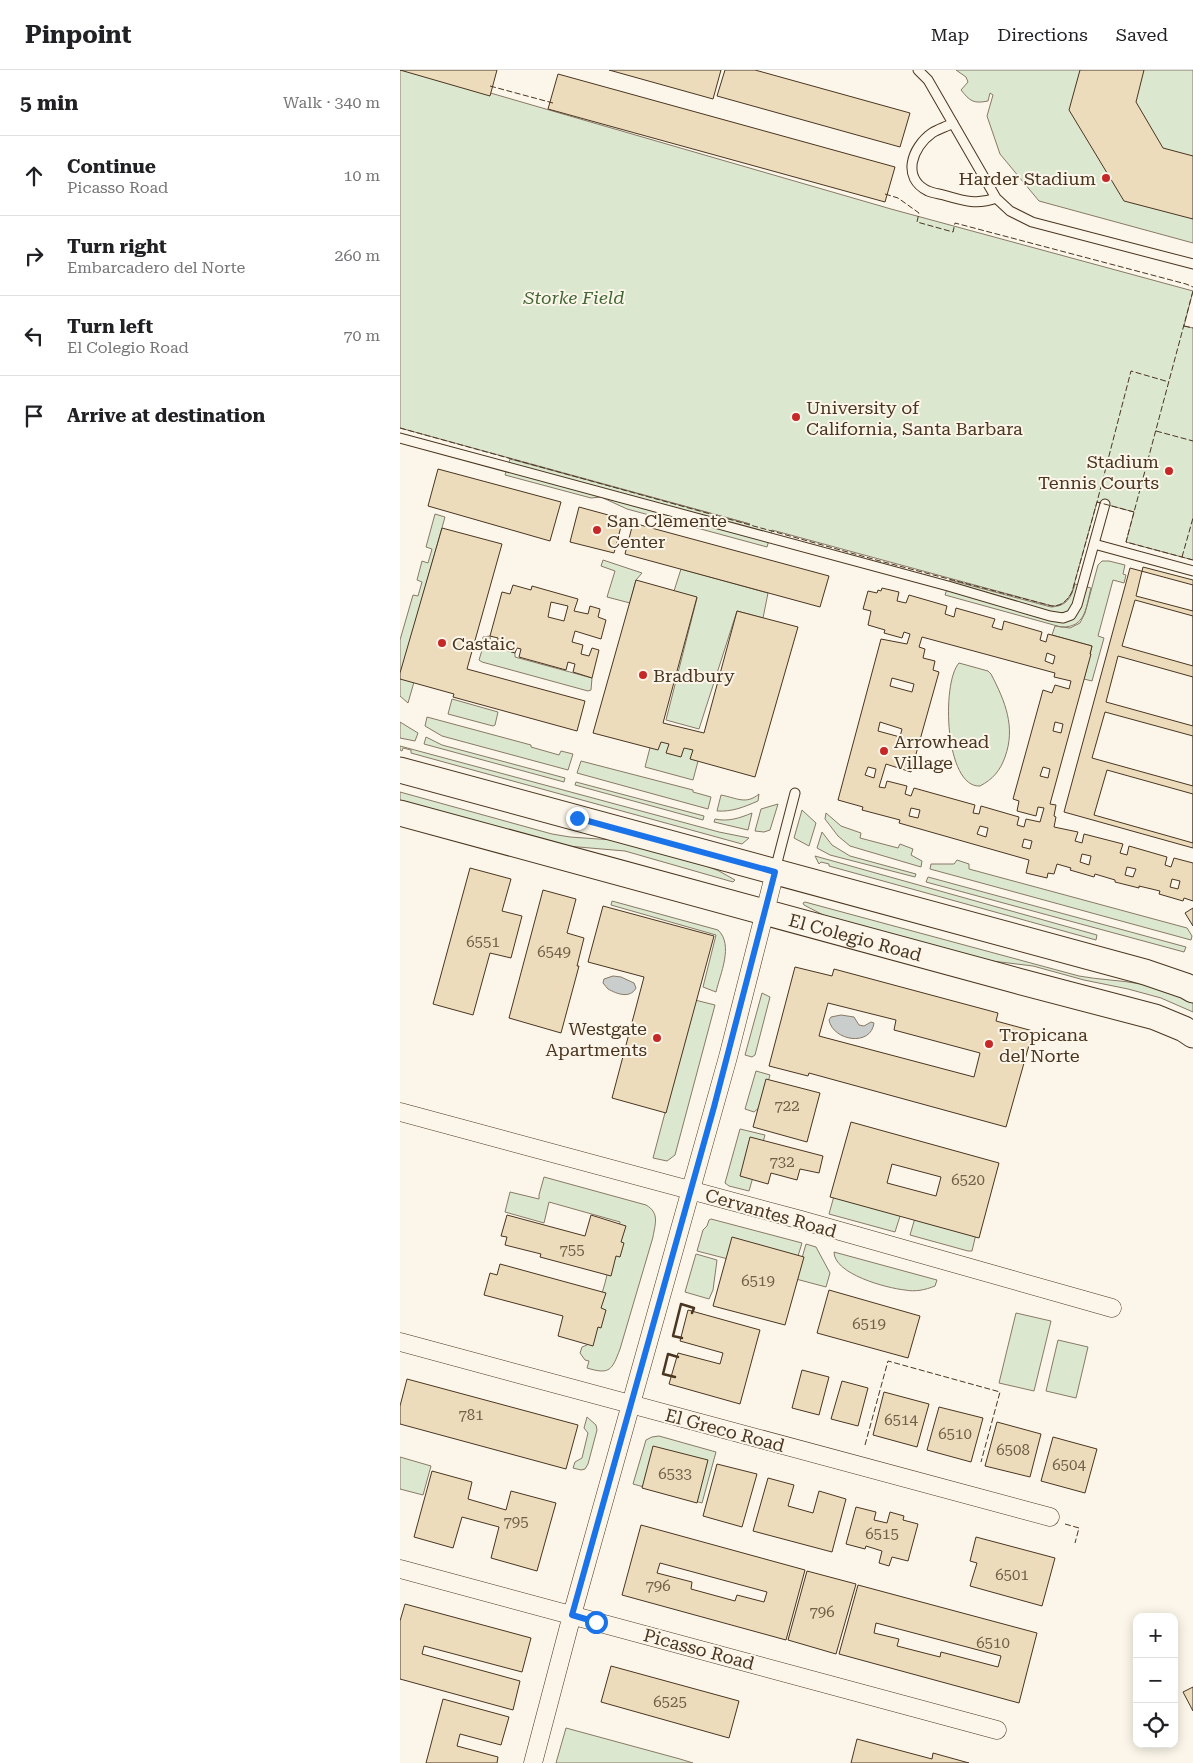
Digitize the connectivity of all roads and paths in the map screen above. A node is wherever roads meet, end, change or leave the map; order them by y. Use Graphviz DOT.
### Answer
graph roads {
  1 [pos="918,70"];
  2 [pos="953,123"];
  3 [pos="996,198"];
  4 [pos="1193,264"];
  5 [pos="400,438"];
  6 [pos="1105,504"];
  7 [pos="1094,544"];
  8 [pos="1193,571"];
  9 [pos="400,770"];
  10 [pos="795,793"];
  11 [pos="400,813"];
  12 [pos="775,872"];
  13 [pos="765,913"];
  14 [pos="1193,990"];
  15 [pos="1193,1035"];
  16 [pos="400,1112"];
  17 [pos="691,1190"];
  18 [pos="1112,1308"];
  19 [pos="400,1342"];
  20 [pos="631,1405"];
  21 [pos="1050,1517"];
  22 [pos="400,1569"];
  23 [pos="572,1615"];
  24 [pos="997,1730"];
  25 [pos="533,1763"];
  1 -- 2 [label="lane"];
  2 -- 3 [label="lane"];
  2 -- 3 [label="lane"];
  3 -- 4 [label="lane"];
  5 -- 7 [label="lane"];
  6 -- 7 [label="lane"];
  7 -- 8 [label="lane"];
  9 -- 12 [label="main road"];
  10 -- 12 [label="lane"];
  11 -- 13 [label="main road, El Colegio Road"];
  12 -- 13 [label="street"];
  12 -- 14 [label="main road"];
  13 -- 15 [label="main road, El Colegio Road"];
  13 -- 17 [label="street"];
  16 -- 17 [label="street, Cervantes Road"];
  17 -- 18 [label="street, Cervantes Road"];
  17 -- 20 [label="street"];
  19 -- 20 [label="street, El Greco Road"];
  20 -- 21 [label="street, El Greco Road"];
  20 -- 23 [label="street"];
  22 -- 23 [label="street, Picasso Road"];
  23 -- 24 [label="street, Picasso Road"];
  23 -- 25 [label="street"];
}
